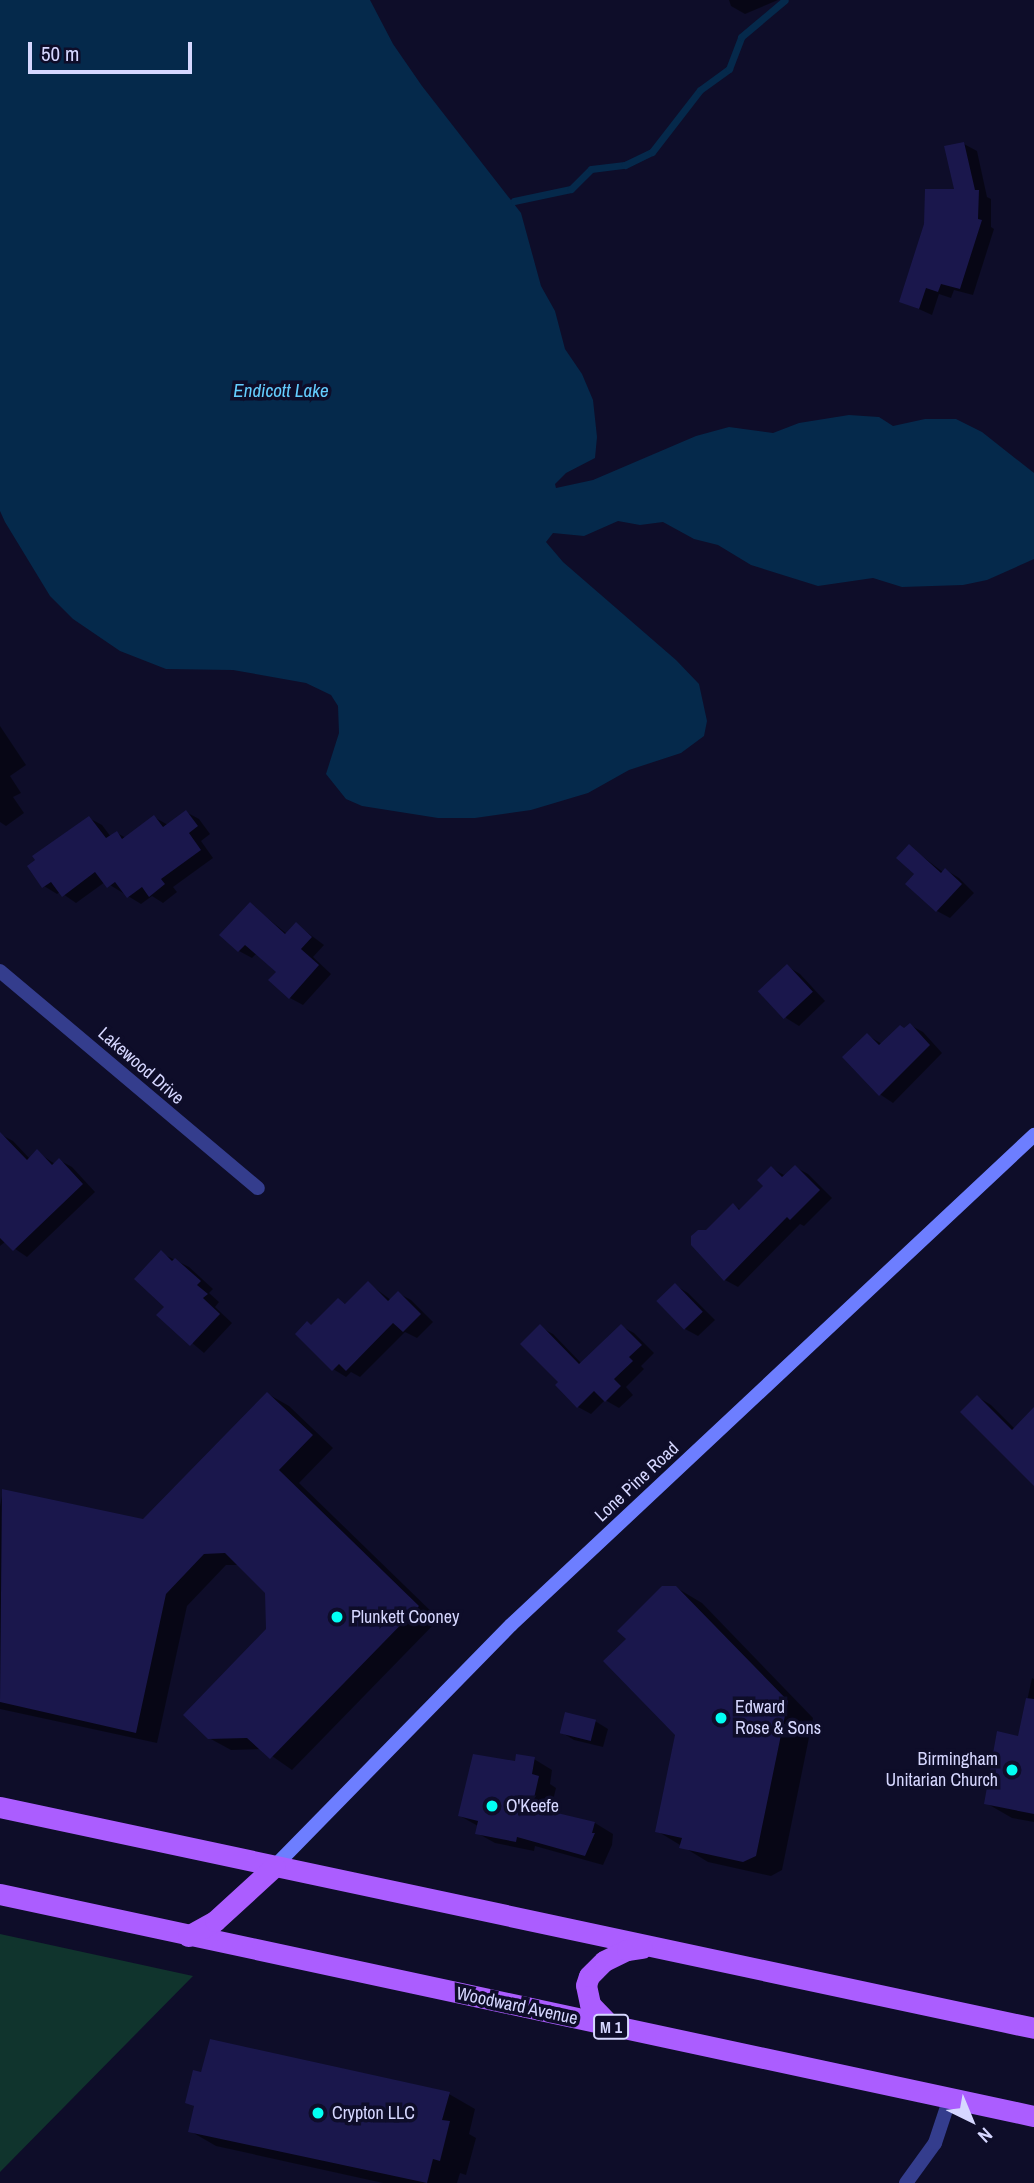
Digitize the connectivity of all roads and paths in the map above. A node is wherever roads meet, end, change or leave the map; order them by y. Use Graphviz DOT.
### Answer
graph roads {
  1 [pos="0,971"];
  2 [pos="1034,1135"];
  3 [pos="258,1188"];
  4 [pos="0,1807"];
  5 [pos="275,1866"];
  6 [pos="0,1895"];
  7 [pos="188,1936"];
  8 [pos="654,1948"];
  9 [pos="611,2027"];
  10 [pos="1034,2028"];
  11 [pos="950,2098"];
  12 [pos="1034,2116"];
  13 [pos="906,2183"];
  1 -- 3 [label="street, Lakewood Drive"];
  2 -- 5 [label="street, Lone Pine Road"];
  4 -- 5 [label="main road"];
  5 -- 7 [label="main road"];
  5 -- 8 [label="main road"];
  6 -- 7 [label="main road, Woodward Avenue / M 1"];
  7 -- 9 [label="main road, Woodward Avenue / M 1"];
  8 -- 9 [label="main road"];
  8 -- 10 [label="main road"];
  9 -- 11 [label="main road, Woodward Avenue / M 1"];
  11 -- 12 [label="main road, Woodward Avenue / M 1"];
  11 -- 13 [label="street"];
}
